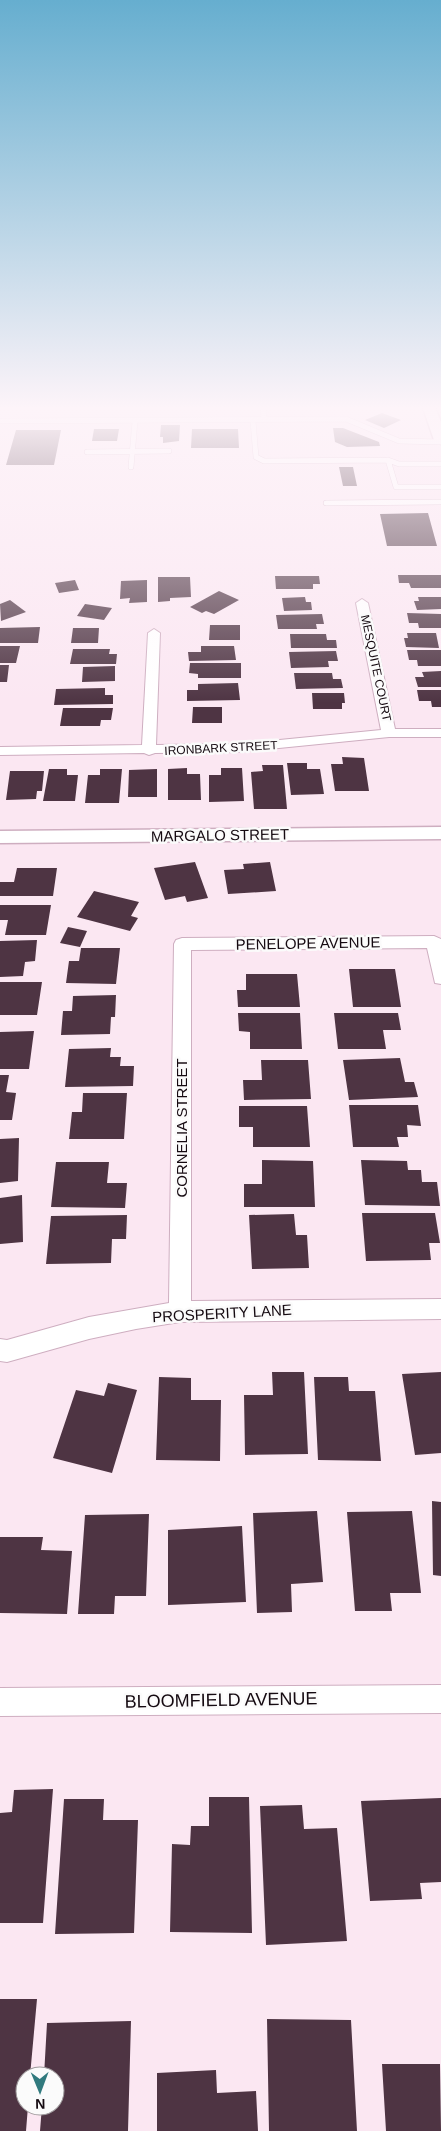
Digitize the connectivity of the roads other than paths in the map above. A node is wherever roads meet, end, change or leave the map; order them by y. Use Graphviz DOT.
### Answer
graph roads {
  1 [pos="362,603"];
  2 [pos="154,633"];
  3 [pos="389,733"];
  4 [pos="441,733"];
  5 [pos="0,751"];
  6 [pos="149,751"];
  7 [pos="441,833"];
  8 [pos="0,837"];
  9 [pos="182,944"];
  10 [pos="441,978"];
  11 [pos="441,1309"];
  12 [pos="180,1312"];
  13 [pos="2,1352"];
  14 [pos="441,1698"];
  15 [pos="0,1702"];
  1 -- 3 [label="street, MESQUITE COURT"];
  2 -- 6 [label="street"];
  3 -- 4 [label="street, IRONBARK STREET"];
  3 -- 6 [label="street, IRONBARK STREET"];
  5 -- 6 [label="street, IRONBARK STREET"];
  7 -- 8 [label="street, MARGALO STREET"];
  9 -- 10 [label="street, PENELOPE AVENUE"];
  9 -- 12 [label="street, CORNELIA STREET"];
  11 -- 12 [label="street, PROSPERITY LANE"];
  12 -- 13 [label="street, PROSPERITY LANE"];
  14 -- 15 [label="street, BLOOMFIELD AVENUE"];
}
